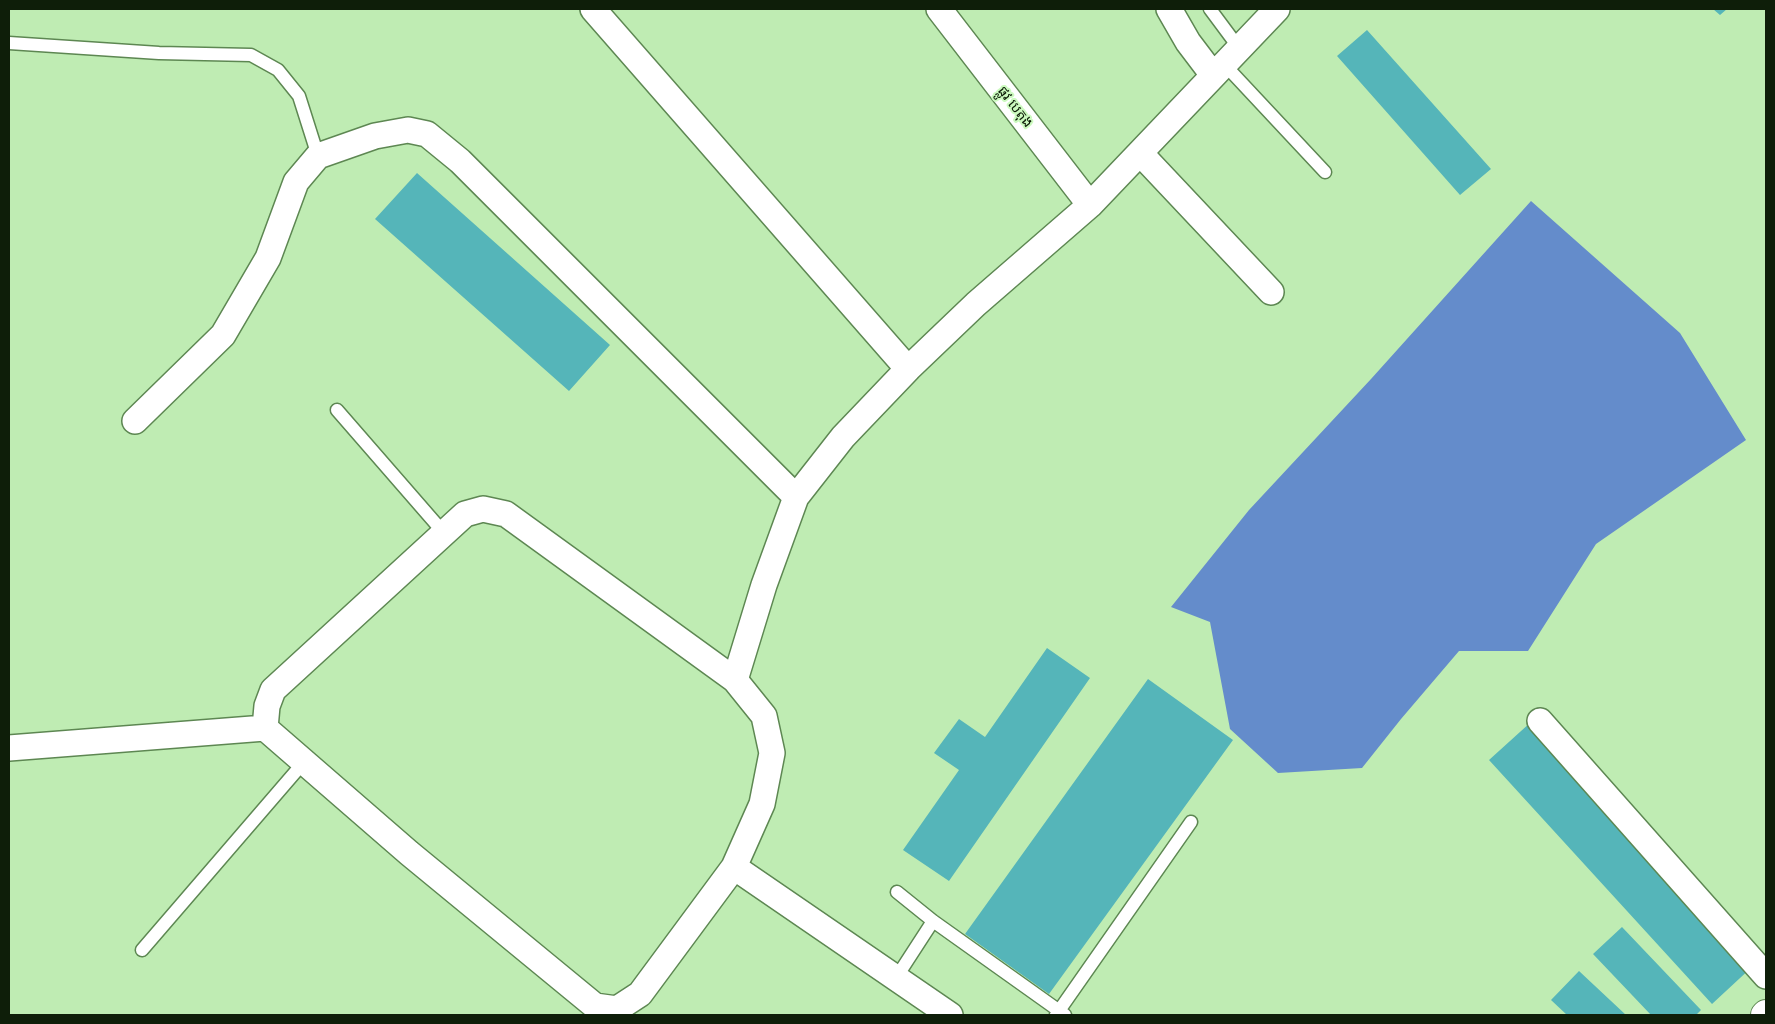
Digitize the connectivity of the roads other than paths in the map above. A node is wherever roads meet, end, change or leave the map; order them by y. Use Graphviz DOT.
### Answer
graph roads {
  1 [pos="593,9"];
  2 [pos="939,9"];
  3 [pos="1169,9"];
  4 [pos="1210,9"];
  5 [pos="1275,9"];
  6 [pos="9,43"];
  7 [pos="1225,63"];
  8 [pos="1140,153"];
  9 [pos="318,156"];
  10 [pos="1325,172"];
  11 [pos="1090,204"];
  12 [pos="1270,292"];
  13 [pos="908,369"];
  14 [pos="337,410"];
  15 [pos="135,421"];
  16 [pos="796,497"];
  17 [pos="444,534"];
  18 [pos="735,680"];
  19 [pos="1540,721"];
  20 [pos="265,728"];
  21 [pos="9,748"];
  22 [pos="304,762"];
  23 [pos="1191,822"];
  24 [pos="734,867"];
  25 [pos="896,892"];
  26 [pos="933,921"];
  27 [pos="142,950"];
  28 [pos="1766,976"];
  29 [pos="896,978"];
  30 [pos="1060,1014"];
  31 [pos="950,1015"];
  1 -- 13 [label="street"];
  2 -- 11 [label="street, ផ្លូវ បេតុង"];
  3 -- 7 [label="street"];
  4 -- 7 [label="lane"];
  5 -- 7 [label="street"];
  6 -- 9 [label="lane"];
  7 -- 8 [label="street"];
  7 -- 10 [label="lane"];
  8 -- 11 [label="street"];
  8 -- 12 [label="street"];
  9 -- 15 [label="street"];
  9 -- 16 [label="street"];
  11 -- 13 [label="street"];
  13 -- 16 [label="street"];
  14 -- 17 [label="lane"];
  16 -- 18 [label="street"];
  17 -- 18 [label="street"];
  17 -- 20 [label="street"];
  18 -- 24 [label="street"];
  19 -- 28 [label="street"];
  20 -- 21 [label="street"];
  20 -- 22 [label="street"];
  22 -- 24 [label="street"];
  22 -- 27 [label="lane"];
  23 -- 30 [label="lane"];
  24 -- 29 [label="street"];
  25 -- 26 [label="lane"];
  26 -- 29 [label="lane"];
  26 -- 30 [label="lane"];
  29 -- 31 [label="street"];
}
